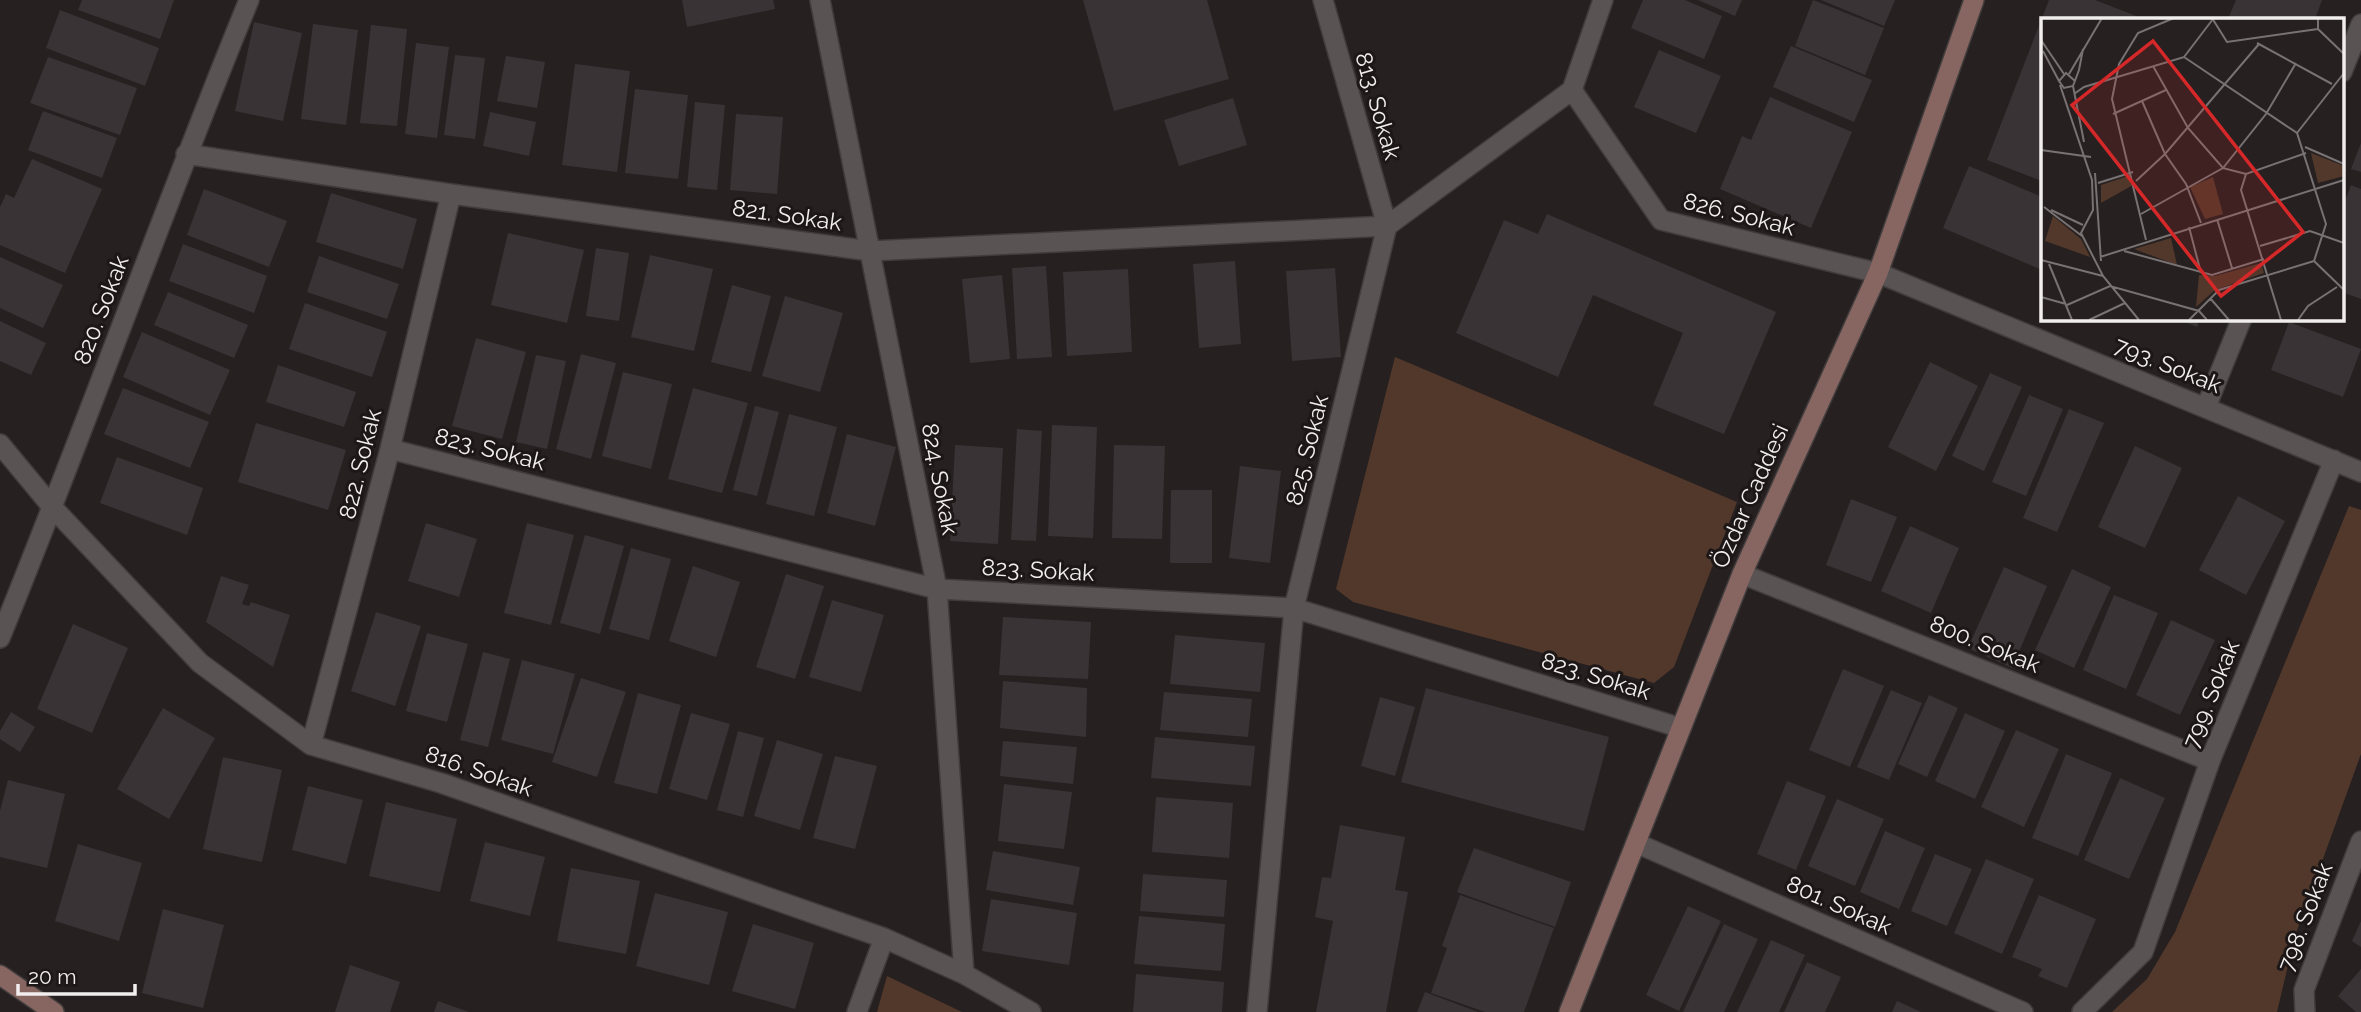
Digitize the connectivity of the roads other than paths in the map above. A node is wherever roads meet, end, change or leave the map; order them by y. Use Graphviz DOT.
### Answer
graph roads {
  1 [pos="249,0"];
  2 [pos="821,0"];
  3 [pos="1323,0"];
  4 [pos="1603,0"];
  5 [pos="1974,0"];
  6 [pos="2361,24"];
  7 [pos="2344,67"];
  8 [pos="1572,90"];
  9 [pos="186,154"];
  10 [pos="452,194"];
  11 [pos="1387,226"];
  12 [pos="870,251"];
  13 [pos="1878,273"];
  14 [pos="2241,320"];
  15 [pos="2206,407"];
  16 [pos="0,444"];
  17 [pos="390,449"];
  18 [pos="2334,460"];
  19 [pos="2361,472"];
  20 [pos="52,508"];
  21 [pos="1742,574"];
  22 [pos="937,589"];
  23 [pos="1294,608"];
  24 [pos="0,638"];
  25 [pos="1681,728"];
  26 [pos="311,745"];
  27 [pos="2210,761"];
  28 [pos="2361,841"];
  29 [pos="1636,843"];
  30 [pos="884,938"];
  31 [pos="964,974"];
  32 [pos="0,975"];
  33 [pos="54,1012"];
  34 [pos="857,1012"];
  35 [pos="1031,1012"];
  36 [pos="1257,1012"];
  37 [pos="1569,1012"];
  38 [pos="2023,1012"];
  39 [pos="2082,1012"];
  40 [pos="2305,1012"];
  1 -- 9 [label="street, 820. Sokak"];
  2 -- 12 [label="street, 824. Sokak"];
  3 -- 11 [label="street, 813. Sokak"];
  4 -- 8 [label="street"];
  5 -- 13 [label="main road, Özdar Caddesi"];
  6 -- 7 [label="street"];
  8 -- 11 [label="street"];
  8 -- 13 [label="street, 826. Sokak"];
  9 -- 10 [label="street, 821. Sokak"];
  9 -- 20 [label="street, 820. Sokak"];
  10 -- 12 [label="street, 821. Sokak"];
  10 -- 17 [label="street, 822. Sokak"];
  11 -- 12 [label="street, 821. Sokak"];
  11 -- 23 [label="street, 825. Sokak"];
  12 -- 22 [label="street, 824. Sokak"];
  13 -- 15 [label="street, 793. Sokak"];
  13 -- 21 [label="main road, Özdar Caddesi"];
  14 -- 15 [label="street"];
  15 -- 18 [label="street, 793. Sokak"];
  16 -- 20 [label="street, 816. Sokak"];
  17 -- 22 [label="street, 823. Sokak"];
  17 -- 26 [label="street, 822. Sokak"];
  18 -- 19 [label="street, 793. Sokak"];
  18 -- 27 [label="street, 799. Sokak"];
  20 -- 24 [label="street, 820. Sokak"];
  20 -- 26 [label="street, 816. Sokak"];
  21 -- 25 [label="main road, Özdar Caddesi"];
  21 -- 27 [label="street, 800. Sokak"];
  22 -- 23 [label="street, 823. Sokak"];
  22 -- 31 [label="street, 824. Sokak"];
  23 -- 25 [label="street, 823. Sokak"];
  23 -- 36 [label="street, 825. Sokak"];
  25 -- 29 [label="main road, Özdar Caddesi"];
  26 -- 30 [label="street, 816. Sokak"];
  27 -- 39 [label="street, 799. Sokak"];
  28 -- 40 [label="street, 798. Sokak"];
  29 -- 37 [label="main road, Özdar Caddesi"];
  29 -- 38 [label="street, 801. Sokak"];
  30 -- 31 [label="street, 816. Sokak"];
  30 -- 34 [label="street"];
  31 -- 35 [label="street, 816. Sokak"];
  32 -- 33 [label="main road"];
}
